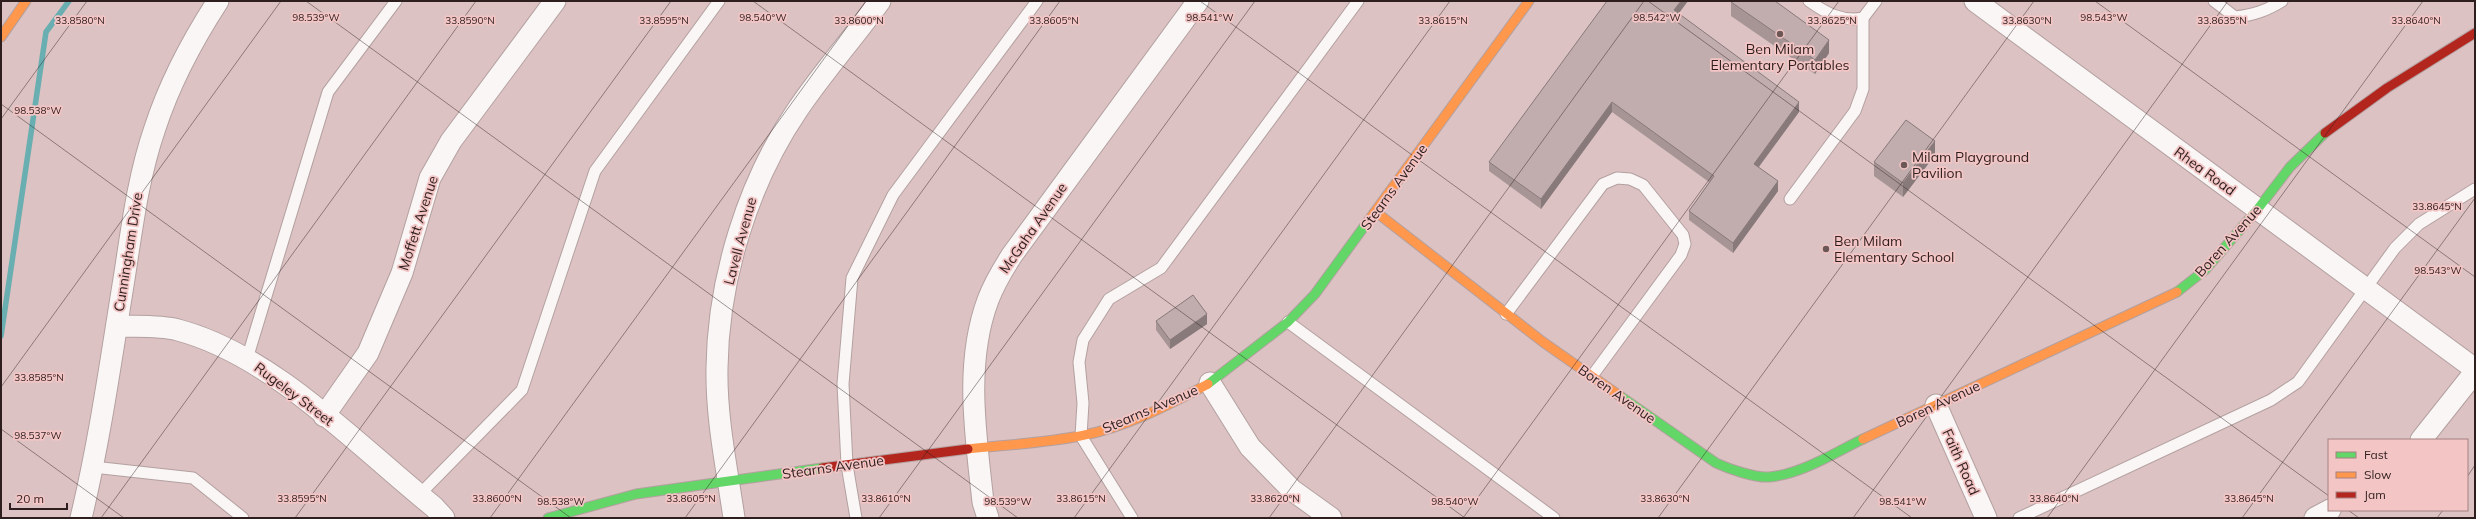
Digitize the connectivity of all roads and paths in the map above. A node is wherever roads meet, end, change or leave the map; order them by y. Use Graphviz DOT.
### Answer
graph roads {
  1 [pos="26,1"];
  2 [pos="218,1"];
  3 [pos="396,1"];
  4 [pos="555,1"];
  5 [pos="719,1"];
  6 [pos="880,1"];
  7 [pos="1037,1"];
  8 [pos="1198,1"];
  9 [pos="1358,1"];
  10 [pos="1529,1"];
  11 [pos="1809,1"];
  12 [pos="1876,1"];
  13 [pos="2214,1"];
  14 [pos="2282,1"];
  15 [pos="1985,4"];
  16 [pos="1863,18"];
  17 [pos="2475,33"];
  18 [pos="1,37"];
  19 [pos="2475,189"];
  20 [pos="1790,199"];
  21 [pos="2257,210"];
  22 [pos="1376,212"];
  23 [pos="2364,288"];
  24 [pos="1506,314"];
  25 [pos="1288,322"];
  26 [pos="117,326"];
  27 [pos="247,359"];
  28 [pos="2475,369"];
  29 [pos="2475,372"];
  30 [pos="1592,376"];
  31 [pos="1210,383"];
  32 [pos="1936,405"];
  33 [pos="324,416"];
  34 [pos="1081,436"];
  35 [pos="2422,439"];
  36 [pos="978,450"];
  37 [pos="847,465"];
  38 [pos="93,467"];
  39 [pos="729,482"];
  40 [pos="419,494"];
  41 [pos="2328,511"];
  42 [pos="81,518"];
  43 [pos="243,518"];
  44 [pos="444,518"];
  45 [pos="548,518"];
  46 [pos="734,518"];
  47 [pos="856,518"];
  48 [pos="988,518"];
  49 [pos="1132,518"];
  50 [pos="1331,518"];
  51 [pos="1554,518"];
  52 [pos="1986,518"];
  53 [pos="2020,518"];
  54 [pos="2315,518"];
  1 -- 18 [label="street"];
  2 -- 26 [label="street, Cunningham Drive"];
  3 -- 27 [label="lane"];
  4 -- 33 [label="street, Moffett Avenue"];
  5 -- 40 [label="lane"];
  6 -- 39 [label="street, Lavell Avenue"];
  7 -- 37 [label="lane"];
  8 -- 36 [label="street, McGaha Avenue"];
  9 -- 34 [label="lane"];
  10 -- 22 [label="street, Stearns Avenue"];
  11 -- 16 [label="lane"];
  12 -- 16 [label="lane"];
  13 -- 14 [label="lane"];
  15 -- 21 [label="street, Rhea Road"];
  16 -- 20 [label="lane"];
  17 -- 21 [label="street, Boren Avenue"];
  19 -- 23 [label="lane"];
  21 -- 23 [label="street, Rhea Road"];
  21 -- 32 [label="street, Boren Avenue"];
  22 -- 24 [label="street, Boren Avenue"];
  22 -- 25 [label="street, Stearns Avenue"];
  23 -- 28 [label="street, Rhea Road"];
  23 -- 53 [label="lane"];
  24 -- 30 [label="street, Boren Avenue"];
  24 -- 30 [label="lane"];
  25 -- 31 [label="street, Stearns Avenue"];
  25 -- 51 [label="lane"];
  26 -- 27 [label="street, Rugeley Street"];
  26 -- 38 [label="street, Cunningham Drive"];
  27 -- 33 [label="street, Rugeley Street"];
  29 -- 35 [label="street"];
  30 -- 32 [label="street, Boren Avenue"];
  31 -- 34 [label="street, Stearns Avenue"];
  31 -- 50 [label="street"];
  32 -- 52 [label="street, Faith Road"];
  33 -- 40 [label="street, Rugeley Street"];
  34 -- 36 [label="street, Stearns Avenue"];
  34 -- 49 [label="lane"];
  36 -- 37 [label="street, Stearns Avenue"];
  36 -- 48 [label="street, McGaha Avenue"];
  37 -- 39 [label="street, Stearns Avenue"];
  37 -- 47 [label="lane"];
  38 -- 42 [label="street, Cunningham Drive"];
  38 -- 43 [label="lane"];
  39 -- 45 [label="street, Stearns Avenue"];
  39 -- 46 [label="street, Lavell Avenue"];
  40 -- 44 [label="street, Rugeley Street"];
  41 -- 54 [label="street"];
}
